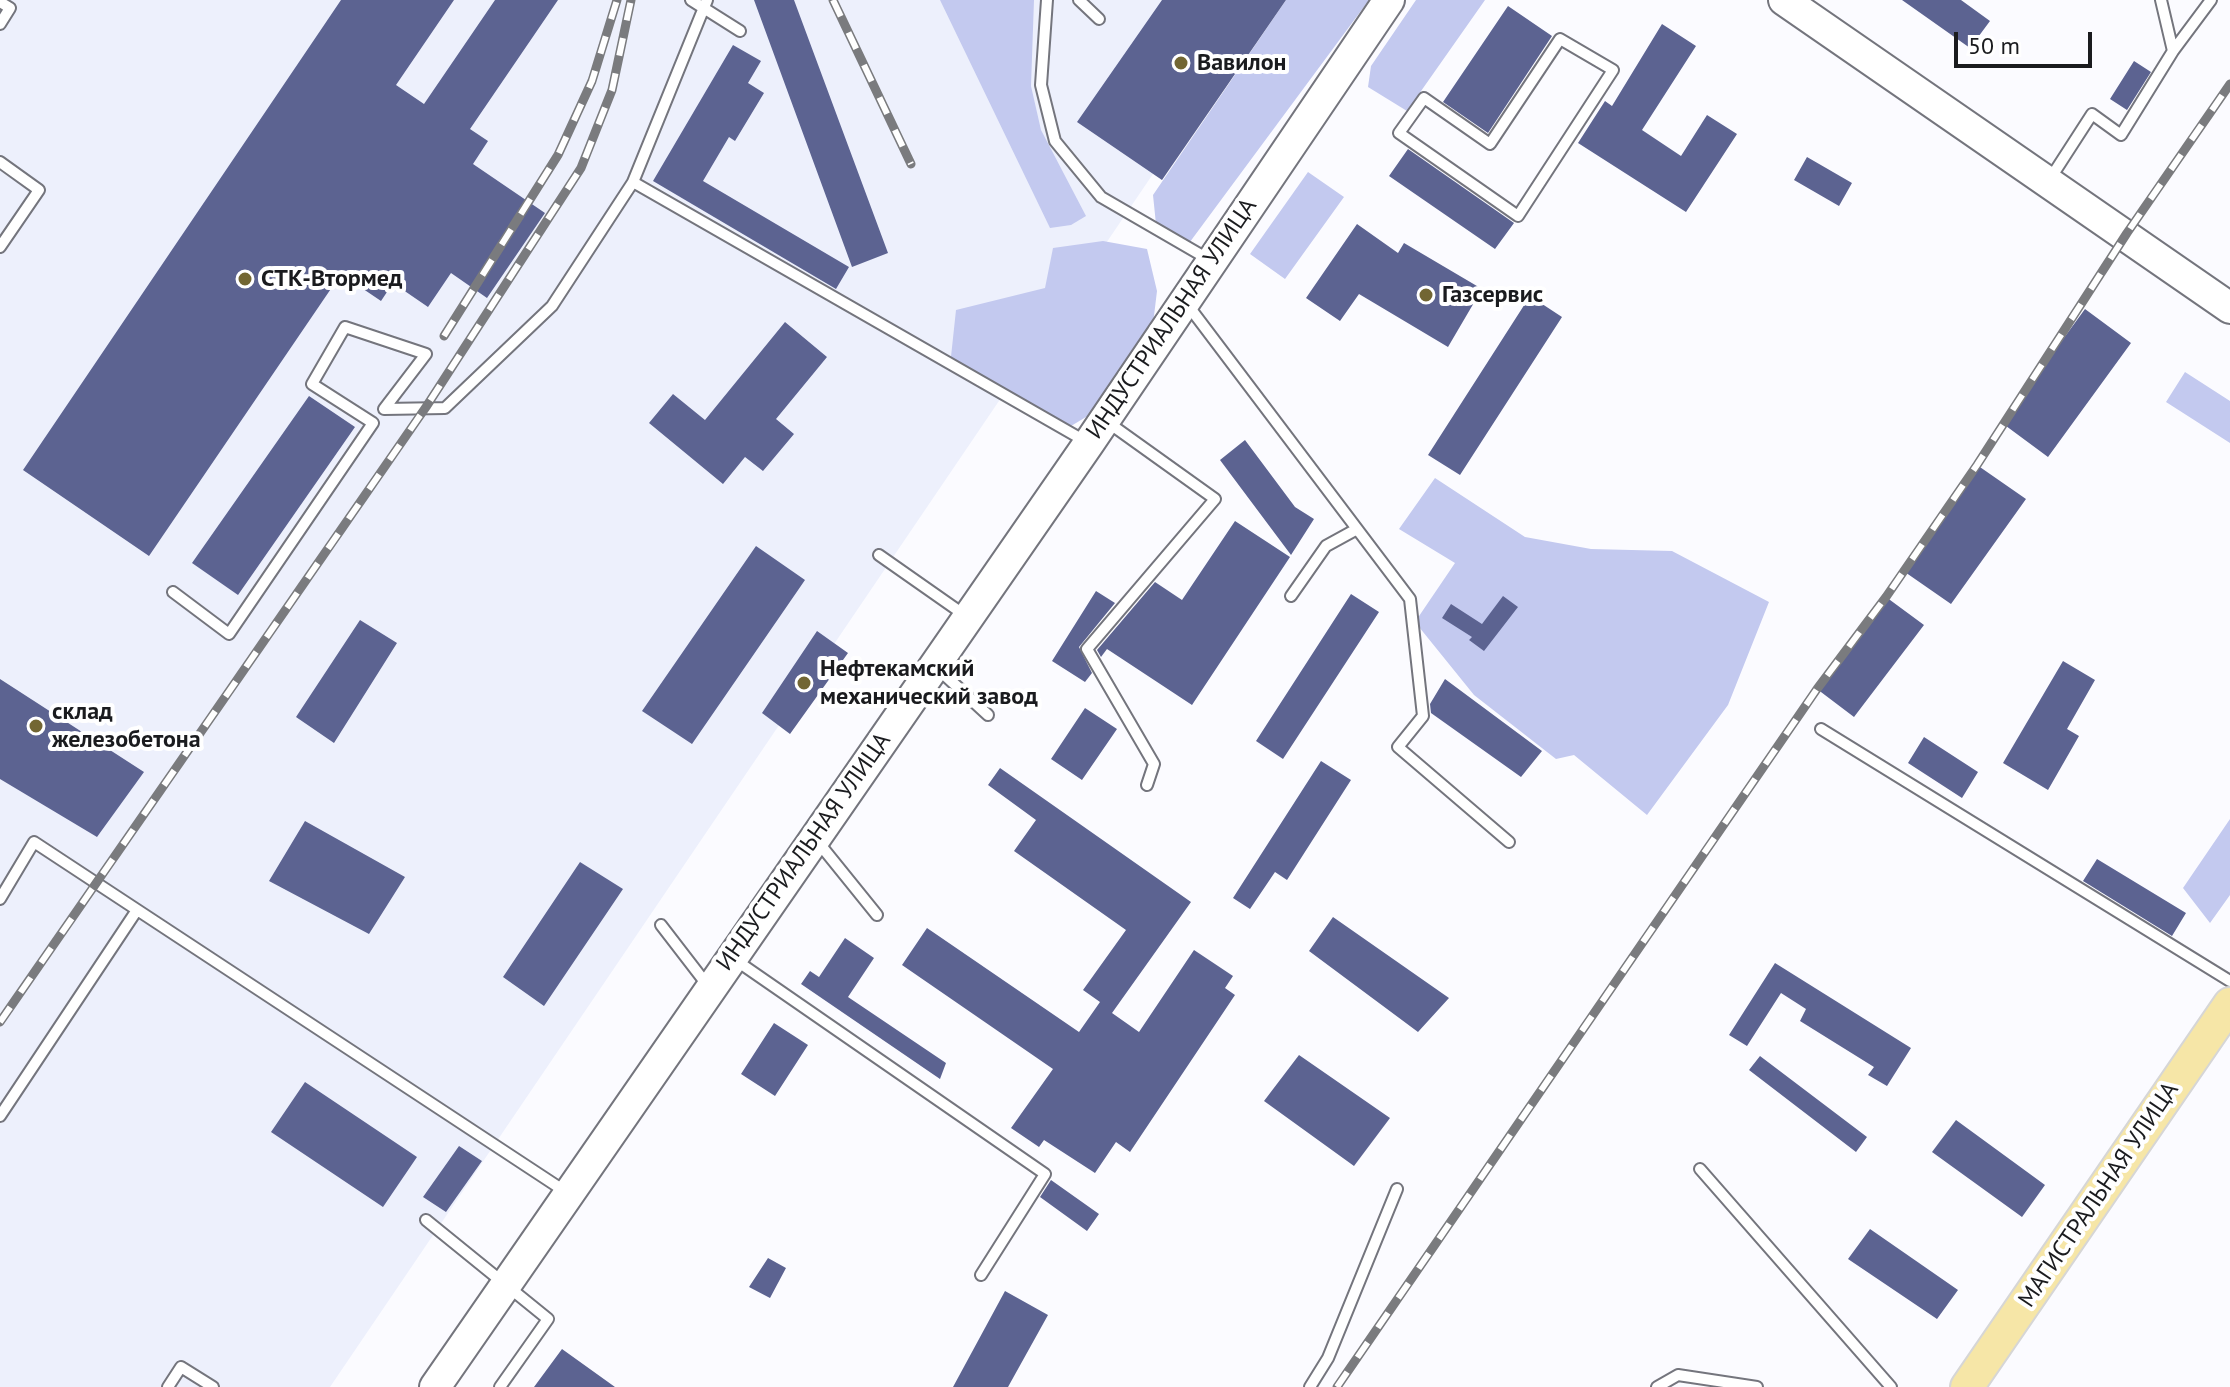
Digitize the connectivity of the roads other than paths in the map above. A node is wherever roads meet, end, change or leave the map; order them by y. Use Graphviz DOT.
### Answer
graph roads {
  1 [pos="691,0"];
  2 [pos="1047,0"];
  3 [pos="1079,0"];
  4 [pos="1389,0"];
  5 [pos="1784,0"];
  6 [pos="2161,0"];
  7 [pos="2211,0"];
  8 [pos="0,2"];
  9 [pos="706,4"];
  10 [pos="1099,19"];
  11 [pos="0,24"];
  12 [pos="740,31"];
  13 [pos="1560,39"];
  14 [pos="2173,51"];
  15 [pos="0,162"];
  16 [pos="2049,180"];
  17 [pos="633,182"];
  18 [pos="0,247"];
  19 [pos="1210,260"];
  20 [pos="1184,299"];
  21 [pos="2230,308"];
  22 [pos="1096,431"];
  23 [pos="1357,529"];
  24 [pos="879,555"];
  25 [pos="173,592"];
  26 [pos="1291,596"];
  27 [pos="967,617"];
  28 [pos="934,666"];
  29 [pos="988,715"];
  30 [pos="1821,729"];
  31 [pos="1147,785"];
  32 [pos="814,838"];
  33 [pos="1509,842"];
  34 [pos="0,899"];
  35 [pos="137,910"];
  36 [pos="877,915"];
  37 [pos="661,925"];
  38 [pos="731,957"];
  39 [pos="2230,981"];
  40 [pos="710,988"];
  41 [pos="2230,1004"];
  42 [pos="0,1116"];
  43 [pos="1700,1169"];
  44 [pos="1397,1189"];
  45 [pos="568,1193"];
  46 [pos="426,1220"];
  47 [pos="981,1275"];
  48 [pos="505,1284"];
  49 [pos="168,1387"];
  50 [pos="213,1387"];
  51 [pos="435,1387"];
  52 [pos="500,1387"];
  53 [pos="1310,1387"];
  54 [pos="1657,1387"];
  55 [pos="1757,1387"];
  56 [pos="1891,1387"];
  57 [pos="1967,1387"];
  1 -- 9 [label="lane"];
  2 -- 19 [label="lane"];
  3 -- 10 [label="lane"];
  4 -- 19 [label="main road, ИНДУСТРИАЛЬНАЯ УЛИЦА"];
  5 -- 16 [label="main road"];
  6 -- 14 [label="lane"];
  7 -- 14 [label="lane"];
  8 -- 11 [label="lane"];
  9 -- 12 [label="lane"];
  9 -- 17 [label="lane"];
  13 -- 13 [label="lane"];
  14 -- 16 [label="lane"];
  15 -- 18 [label="lane"];
  16 -- 21 [label="main road"];
  17 -- 22 [label="lane"];
  17 -- 25 [label="lane"];
  19 -- 20 [label="main road, ИНДУСТРИАЛЬНАЯ УЛИЦА"];
  20 -- 22 [label="main road, ИНДУСТРИАЛЬНАЯ УЛИЦА"];
  20 -- 23 [label="lane"];
  22 -- 27 [label="main road, ИНДУСТРИАЛЬНАЯ УЛИЦА"];
  22 -- 31 [label="lane"];
  23 -- 26 [label="lane"];
  23 -- 33 [label="lane"];
  24 -- 27 [label="lane"];
  27 -- 28 [label="main road, ИНДУСТРИАЛЬНАЯ УЛИЦА"];
  28 -- 29 [label="lane"];
  28 -- 32 [label="main road, ИНДУСТРИАЛЬНАЯ УЛИЦА"];
  30 -- 39 [label="lane"];
  32 -- 36 [label="lane"];
  32 -- 38 [label="main road, ИНДУСТРИАЛЬНАЯ УЛИЦА"];
  34 -- 35 [label="lane"];
  35 -- 42 [label="lane"];
  35 -- 45 [label="lane"];
  37 -- 40 [label="lane"];
  38 -- 40 [label="main road, ИНДУСТРИАЛЬНАЯ УЛИЦА"];
  38 -- 47 [label="lane"];
  40 -- 45 [label="main road, ИНДУСТРИАЛЬНАЯ УЛИЦА"];
  41 -- 57 [label="main road, МАГИСТРАЛЬНАЯ УЛИЦА"];
  43 -- 56 [label="lane"];
  44 -- 53 [label="lane"];
  45 -- 48 [label="main road, ИНДУСТРИАЛЬНАЯ УЛИЦА"];
  46 -- 48 [label="lane"];
  48 -- 51 [label="main road, ИНДУСТРИАЛЬНАЯ УЛИЦА"];
  48 -- 52 [label="lane"];
  49 -- 50 [label="lane"];
  54 -- 55 [label="lane"];
}
